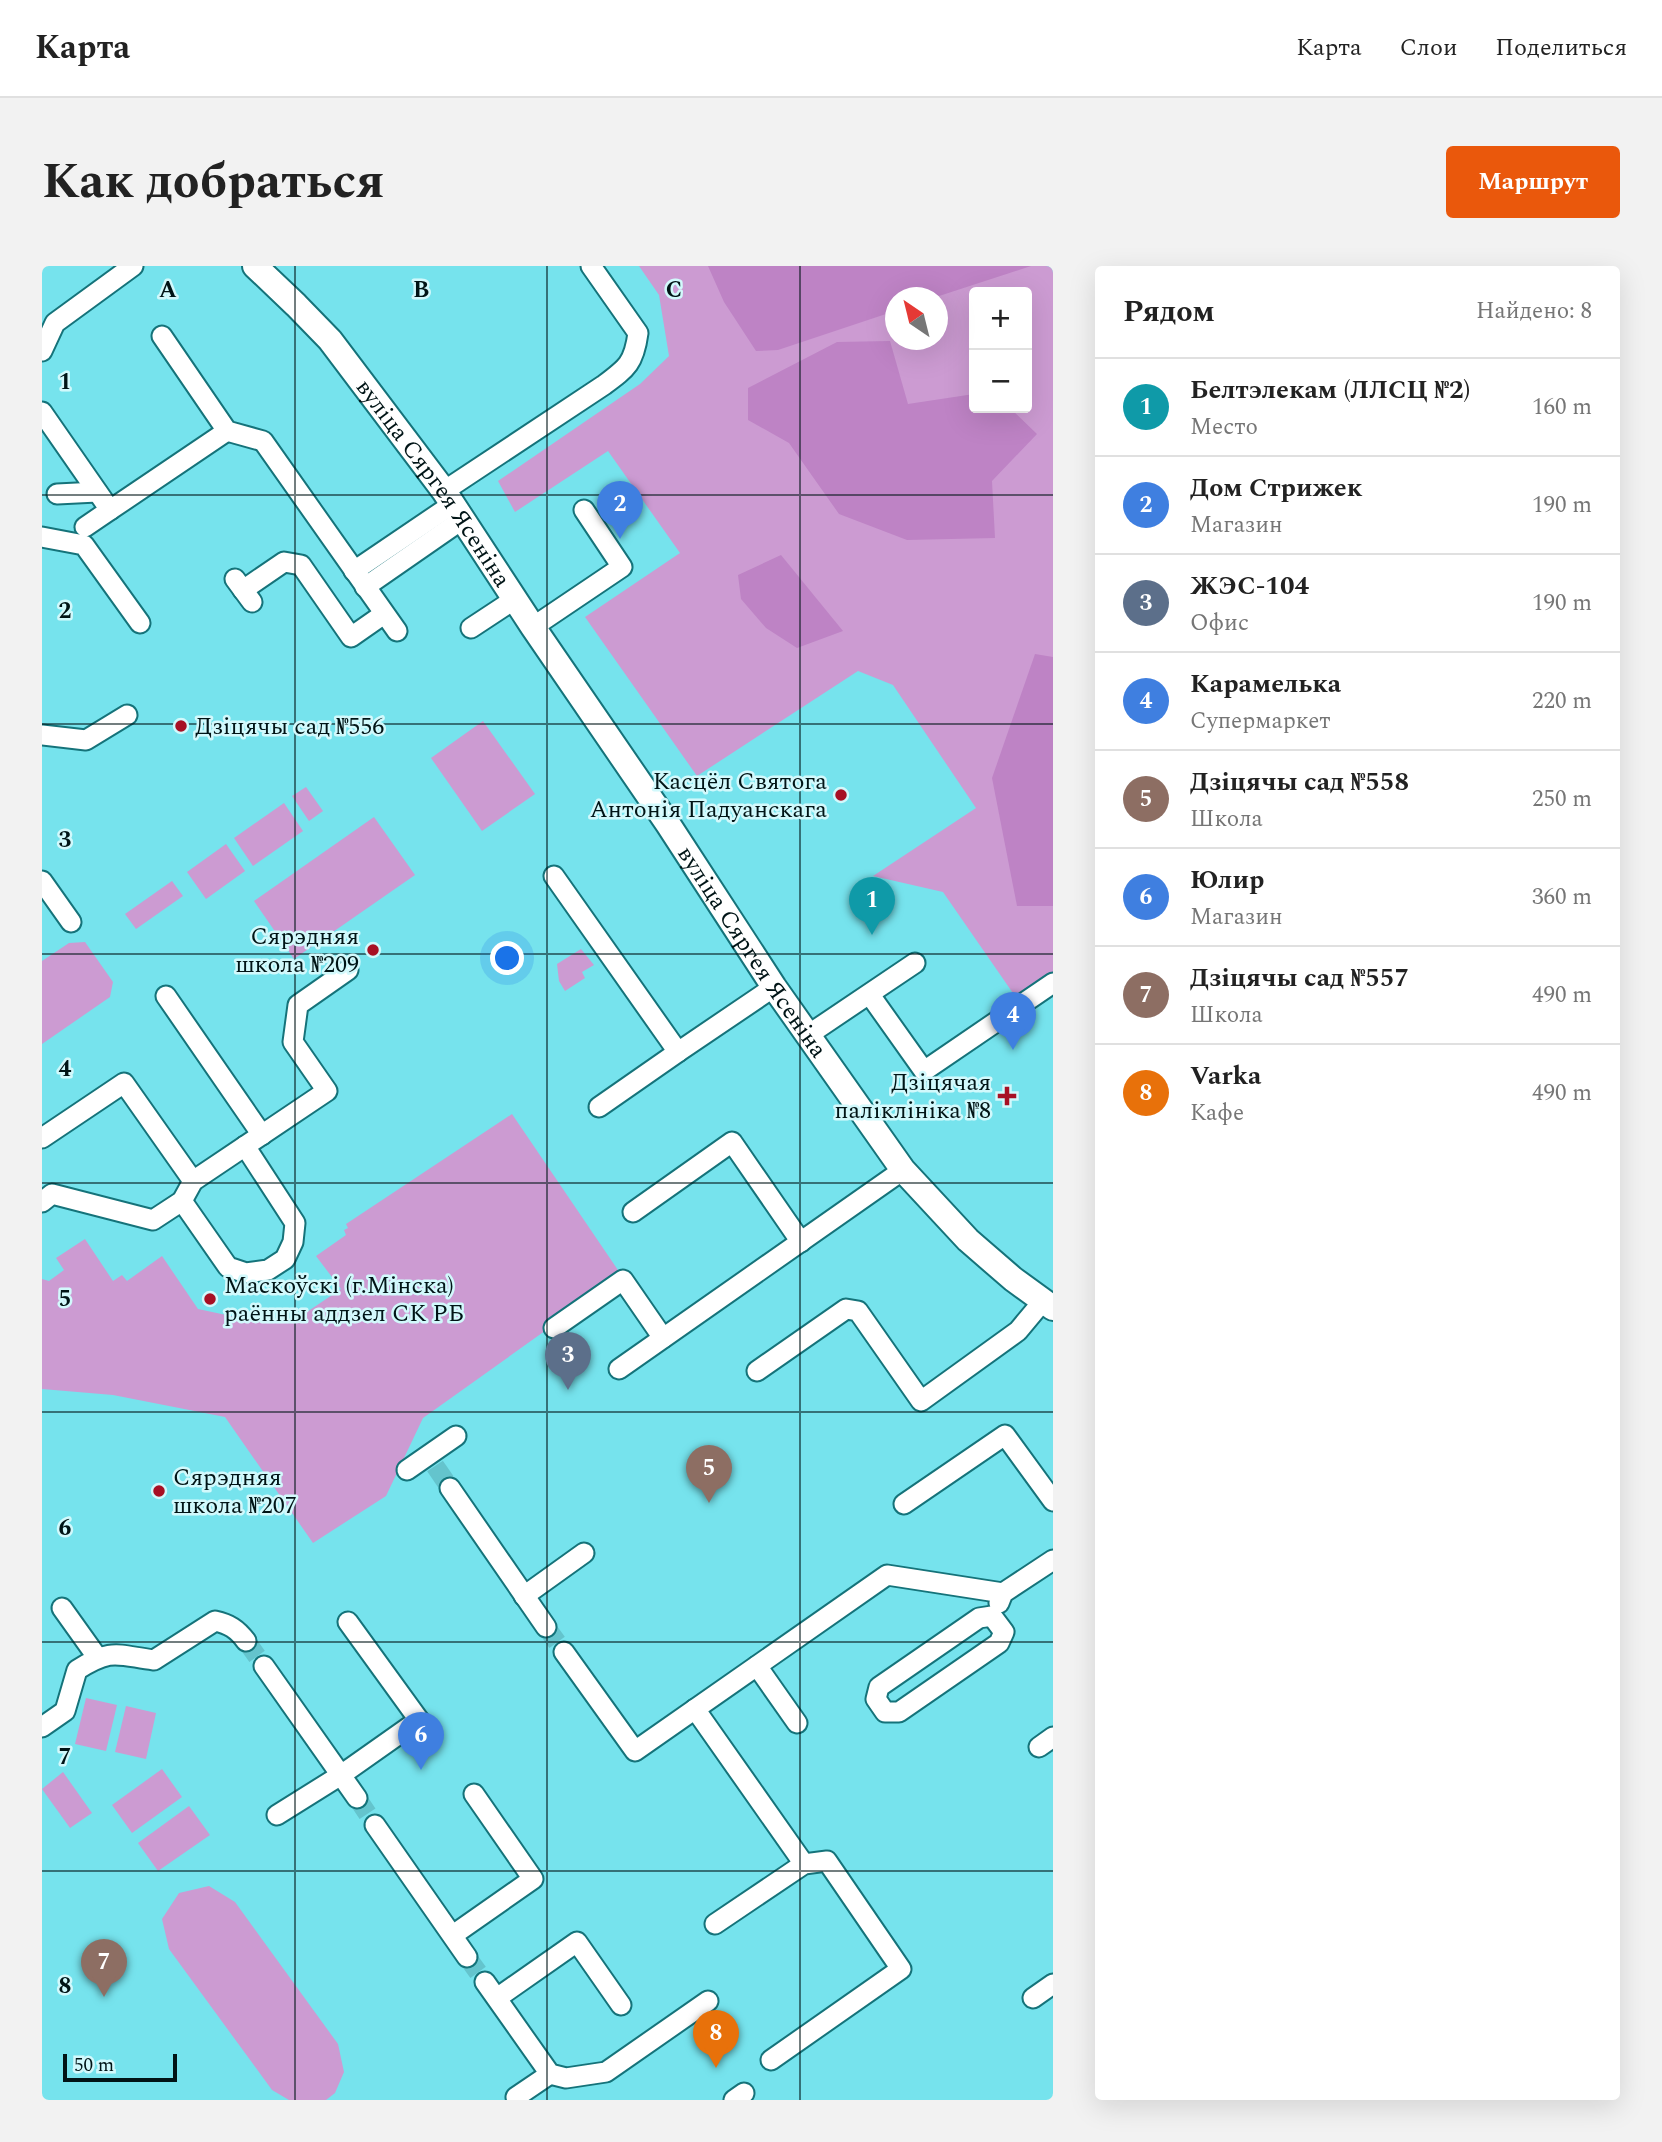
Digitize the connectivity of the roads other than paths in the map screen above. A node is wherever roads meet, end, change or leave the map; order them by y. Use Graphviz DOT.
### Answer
graph roads {
  1 [pos="133,266"];
  2 [pos="255,266"];
  3 [pos="591,266"];
  4 [pos="162,336"];
  5 [pos="42,351"];
  6 [pos="42,412"];
  7 [pos="227,431"];
  8 [pos="97,492"];
  9 [pos="57,494"];
  10 [pos="454,505"];
  11 [pos="110,510"];
  12 [pos="584,510"];
  13 [pos="85,527"];
  14 [pos="42,537"];
  15 [pos="360,579"];
  16 [pos="244,590"];
  17 [pos="514,599"];
  18 [pos="384,614"];
  19 [pos="140,623"];
  20 [pos="533,627"];
  21 [pos="471,628"];
  22 [pos="397,631"];
  23 [pos="127,715"];
  24 [pos="42,735"];
  25 [pos="554,876"];
  26 [pos="42,881"];
  27 [pos="71,922"];
  28 [pos="915,964"];
  29 [pos="348,970"];
  30 [pos="1053,983"];
  31 [pos="774,987"];
  32 [pos="870,995"];
  33 [pos="166,996"];
  34 [pos="808,1035"];
  35 [pos="678,1052"];
  36 [pos="599,1107"];
  37 [pos="262,1135"];
  38 [pos="42,1138"];
  39 [pos="245,1146"];
  40 [pos="903,1170"];
  41 [pos="193,1181"];
  42 [pos="182,1201"];
  43 [pos="42,1202"];
  44 [pos="632,1212"];
  45 [pos="801,1242"];
  46 [pos="1048,1305"];
  47 [pos="554,1328"];
  48 [pos="663,1338"];
  49 [pos="619,1369"];
  50 [pos="757,1371"];
  51 [pos="456,1436"];
  52 [pos="408,1470"];
  53 [pos="450,1488"];
  54 [pos="1053,1501"];
  55 [pos="904,1504"];
  56 [pos="584,1553"];
  57 [pos="1053,1560"];
  58 [pos="1003,1593"];
  59 [pos="524,1595"];
  60 [pos="62,1608"];
  61 [pos="992,1616"];
  62 [pos="348,1622"];
  63 [pos="546,1627"];
  64 [pos="246,1641"];
  65 [pos="564,1652"];
  66 [pos="97,1657"];
  67 [pos="264,1666"];
  68 [pos="757,1666"];
  69 [pos="695,1709"];
  70 [pos="797,1723"];
  71 [pos="42,1727"];
  72 [pos="341,1775"];
  73 [pos="474,1794"];
  74 [pos="357,1798"];
  75 [pos="277,1815"];
  76 [pos="375,1825"];
  77 [pos="804,1864"];
  78 [pos="715,1924"];
  79 [pos="453,1935"];
  80 [pos="467,1957"];
  81 [pos="485,1982"];
  82 [pos="1053,1984"];
  83 [pos="497,1998"];
  84 [pos="1033,1998"];
  85 [pos="708,2001"];
  86 [pos="621,2005"];
  87 [pos="771,2060"];
  88 [pos="550,2074"];
  89 [pos="518,2100"];
  1 -- 5 [label="lane"];
  2 -- 10 [label="main road, вуліца Сяргея Ясеніна"];
  3 -- 10 [label="lane"];
  4 -- 7 [label="lane"];
  6 -- 8 [label="lane"];
  7 -- 11 [label="lane"];
  7 -- 15 [label="lane"];
  8 -- 9 [label="lane"];
  8 -- 11 [label="lane"];
  10 -- 15 [label="lane"];
  10 -- 17 [label="main road, вуліца Сяргея Ясеніна"];
  11 -- 13 [label="lane"];
  12 -- 20 [label="lane"];
  14 -- 19 [label="lane"];
  15 -- 18 [label="lane"];
  16 -- 18 [label="lane"];
  17 -- 20 [label="main road, вуліца Сяргея Ясеніна"];
  17 -- 21 [label="lane"];
  18 -- 22 [label="lane"];
  20 -- 31 [label="main road, вуліца Сяргея Ясеніна"];
  23 -- 24 [label="lane"];
  25 -- 35 [label="lane"];
  26 -- 27 [label="lane"];
  28 -- 32 [label="lane"];
  29 -- 37 [label="lane"];
  30 -- 32 [label="lane"];
  31 -- 34 [label="main road, вуліца Сяргея Ясеніна"];
  31 -- 35 [label="lane"];
  32 -- 34 [label="lane"];
  33 -- 37 [label="lane"];
  34 -- 40 [label="main road, вуліца Сяргея Ясеніна"];
  35 -- 36 [label="lane"];
  37 -- 39 [label="lane"];
  38 -- 41 [label="lane"];
  39 -- 41 [label="lane"];
  39 -- 42 [label="lane"];
  40 -- 45 [label="lane"];
  40 -- 46 [label="main road, вуліца Сяргея Ясеніна"];
  41 -- 42 [label="lane"];
  42 -- 43 [label="lane"];
  44 -- 45 [label="lane"];
  45 -- 48 [label="lane"];
  46 -- 50 [label="lane"];
  47 -- 48 [label="lane"];
  48 -- 49 [label="lane"];
  51 -- 52 [label="lane"];
  53 -- 59 [label="lane"];
  54 -- 55 [label="lane"];
  56 -- 59 [label="lane"];
  57 -- 58 [label="lane"];
  58 -- 61 [label="lane"];
  58 -- 68 [label="lane"];
  59 -- 63 [label="lane"];
  60 -- 66 [label="lane"];
  61 -- 61 [label="lane"];
  62 -- 72 [label="lane"];
  64 -- 66 [label="lane"];
  65 -- 69 [label="lane"];
  66 -- 71 [label="lane"];
  67 -- 72 [label="lane"];
  68 -- 69 [label="lane"];
  68 -- 70 [label="lane"];
  69 -- 77 [label="lane"];
  72 -- 74 [label="lane"];
  72 -- 75 [label="lane"];
  73 -- 79 [label="lane"];
  76 -- 79 [label="lane"];
  77 -- 78 [label="lane"];
  77 -- 87 [label="lane"];
  79 -- 80 [label="lane"];
  81 -- 83 [label="lane"];
  82 -- 84 [label="lane"];
  83 -- 86 [label="lane"];
  83 -- 88 [label="lane"];
  85 -- 88 [label="lane"];
  88 -- 89 [label="lane"];
}
